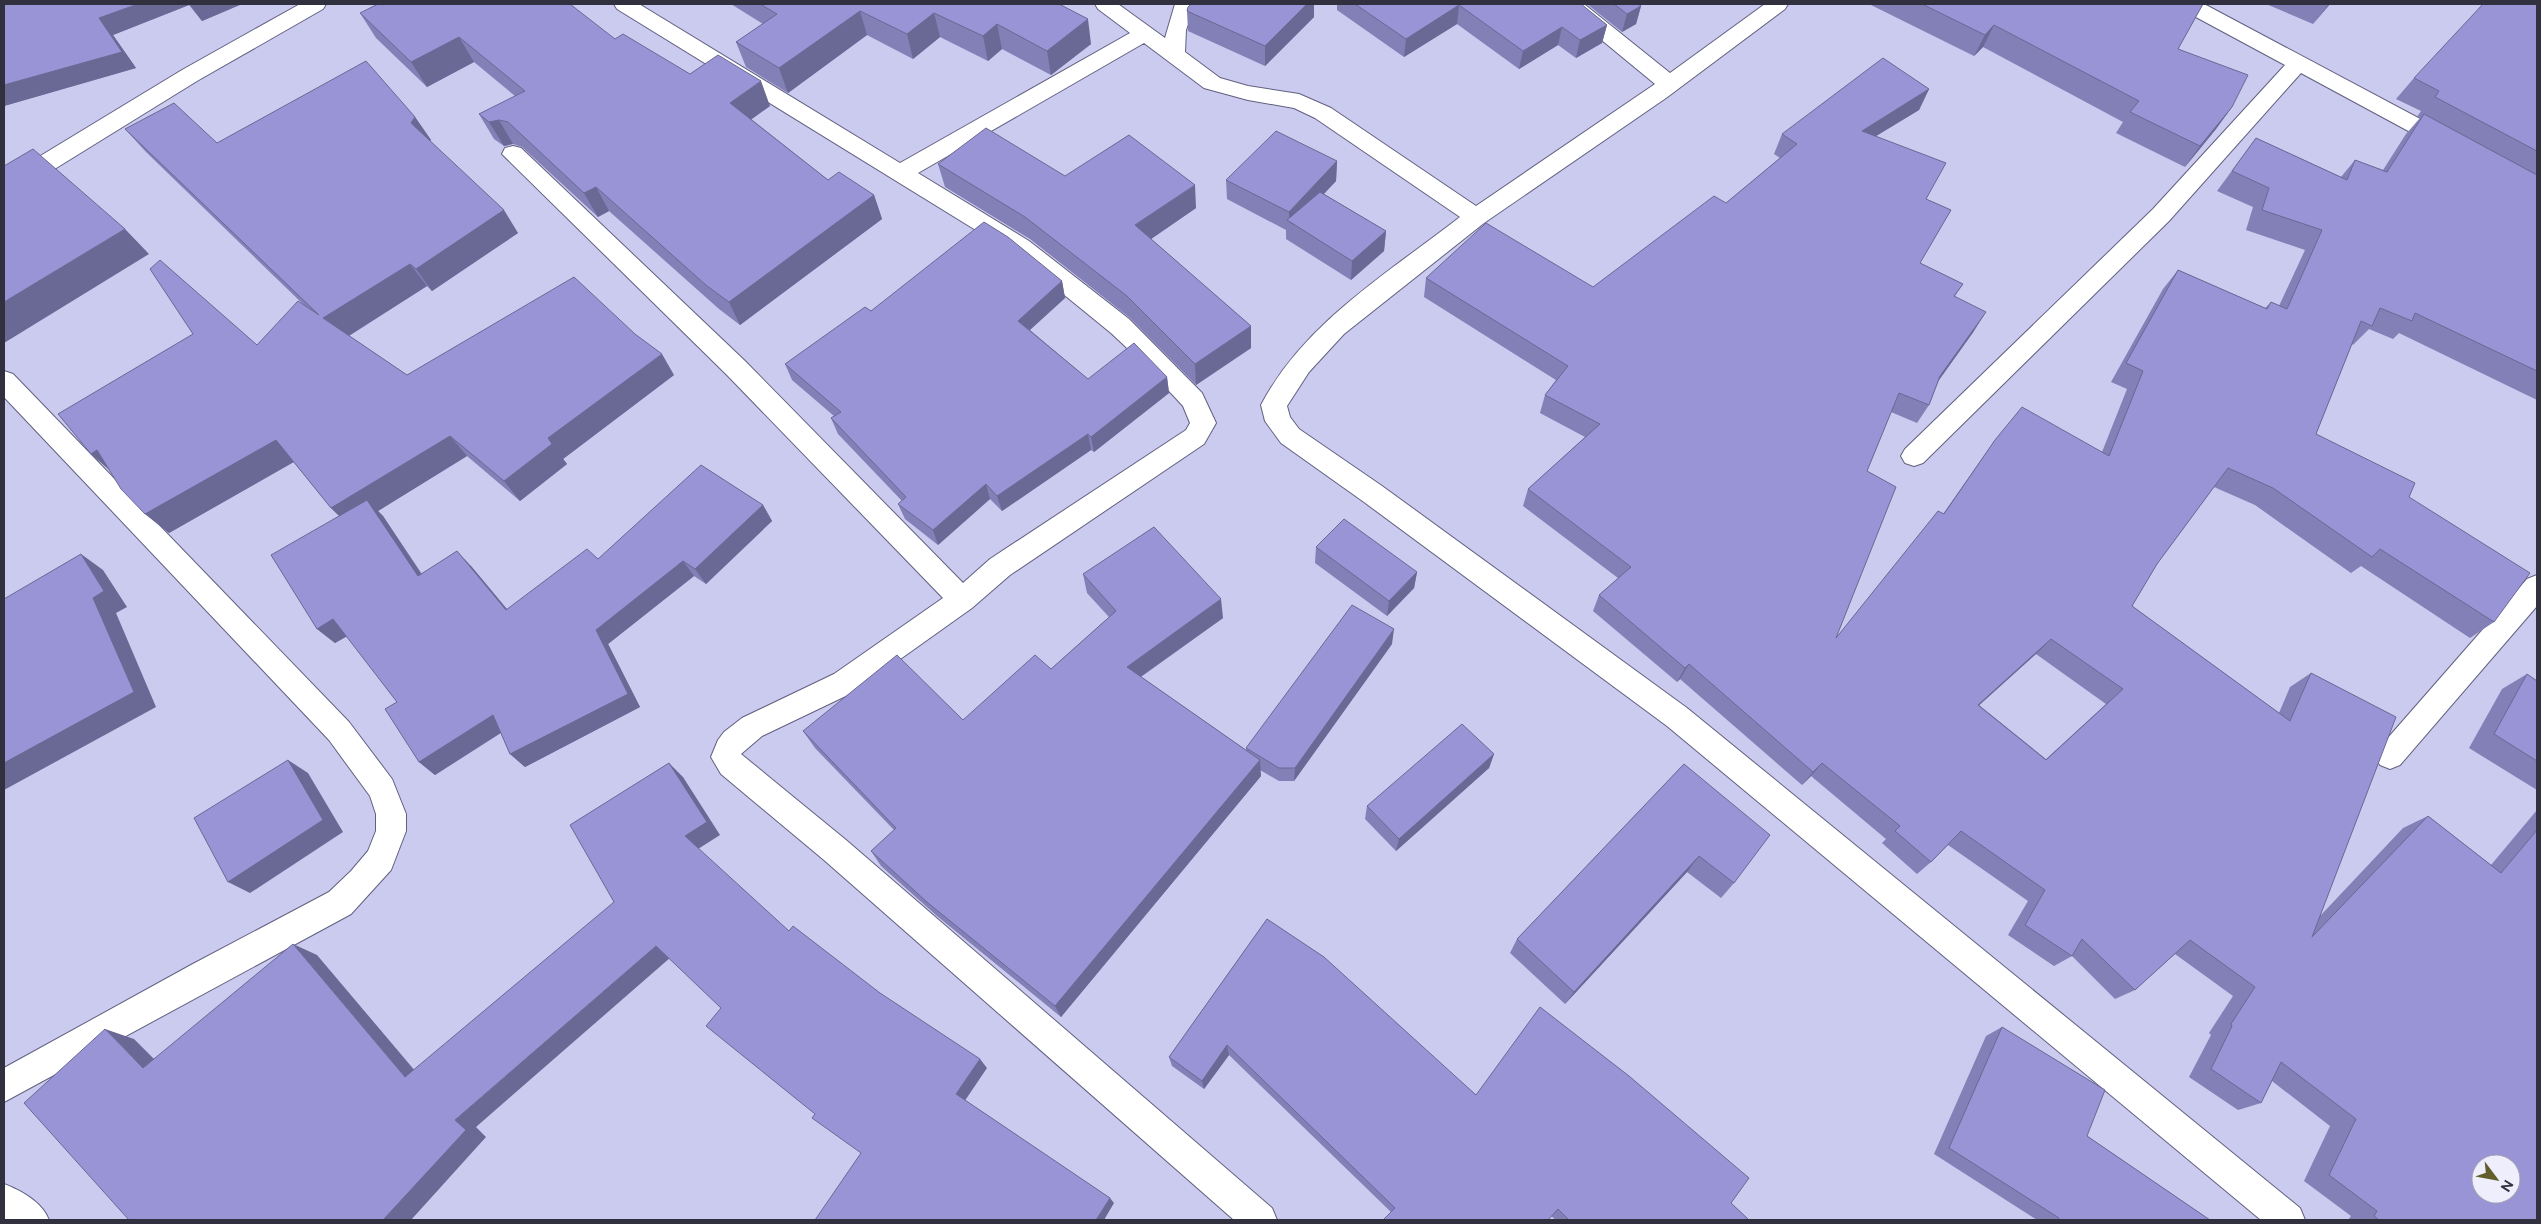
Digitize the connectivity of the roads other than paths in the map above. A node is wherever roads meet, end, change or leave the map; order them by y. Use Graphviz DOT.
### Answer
graph roads {
  1 [pos="316,4"];
  2 [pos="624,4"];
  3 [pos="1105,4"];
  4 [pos="1185,4"];
  5 [pos="1571,4"];
  6 [pos="1778,4"];
  7 [pos="2188,4"];
  8 [pos="1176,30"];
  9 [pos="1148,35"];
  10 [pos="1174,55"];
  11 [pos="2299,62"];
  12 [pos="1669,84"];
  13 [pos="2465,152"];
  14 [pos="513,154"];
  15 [pos="900,173"];
  16 [pos="4,188"];
  17 [pos="1476,217"];
  18 [pos="4,381"];
  19 [pos="1914,456"];
  20 [pos="2537,587"];
  21 [pos="962,600"];
  22 [pos="2390,756"];
  23 [pos="4,1086"];
  24 [pos="4,1201"];
  25 [pos="32,1220"];
  26 [pos="1260,1220"];
  27 [pos="2288,1220"];
  1 -- 16 [label="street"];
  2 -- 15 [label="street"];
  3 -- 9 [label="street"];
  4 -- 8 [label="street"];
  5 -- 12 [label="street"];
  6 -- 12 [label="street"];
  7 -- 11 [label="street"];
  8 -- 9 [label="street"];
  8 -- 10 [label="street"];
  9 -- 10 [label="street"];
  9 -- 15 [label="street"];
  10 -- 17 [label="street"];
  11 -- 13 [label="street"];
  11 -- 19 [label="street"];
  12 -- 17 [label="street"];
  14 -- 21 [label="street"];
  15 -- 21 [label="street"];
  17 -- 27 [label="street"];
  18 -- 23 [label="street"];
  20 -- 22 [label="street"];
  21 -- 26 [label="street"];
  24 -- 25 [label="street"];
}
